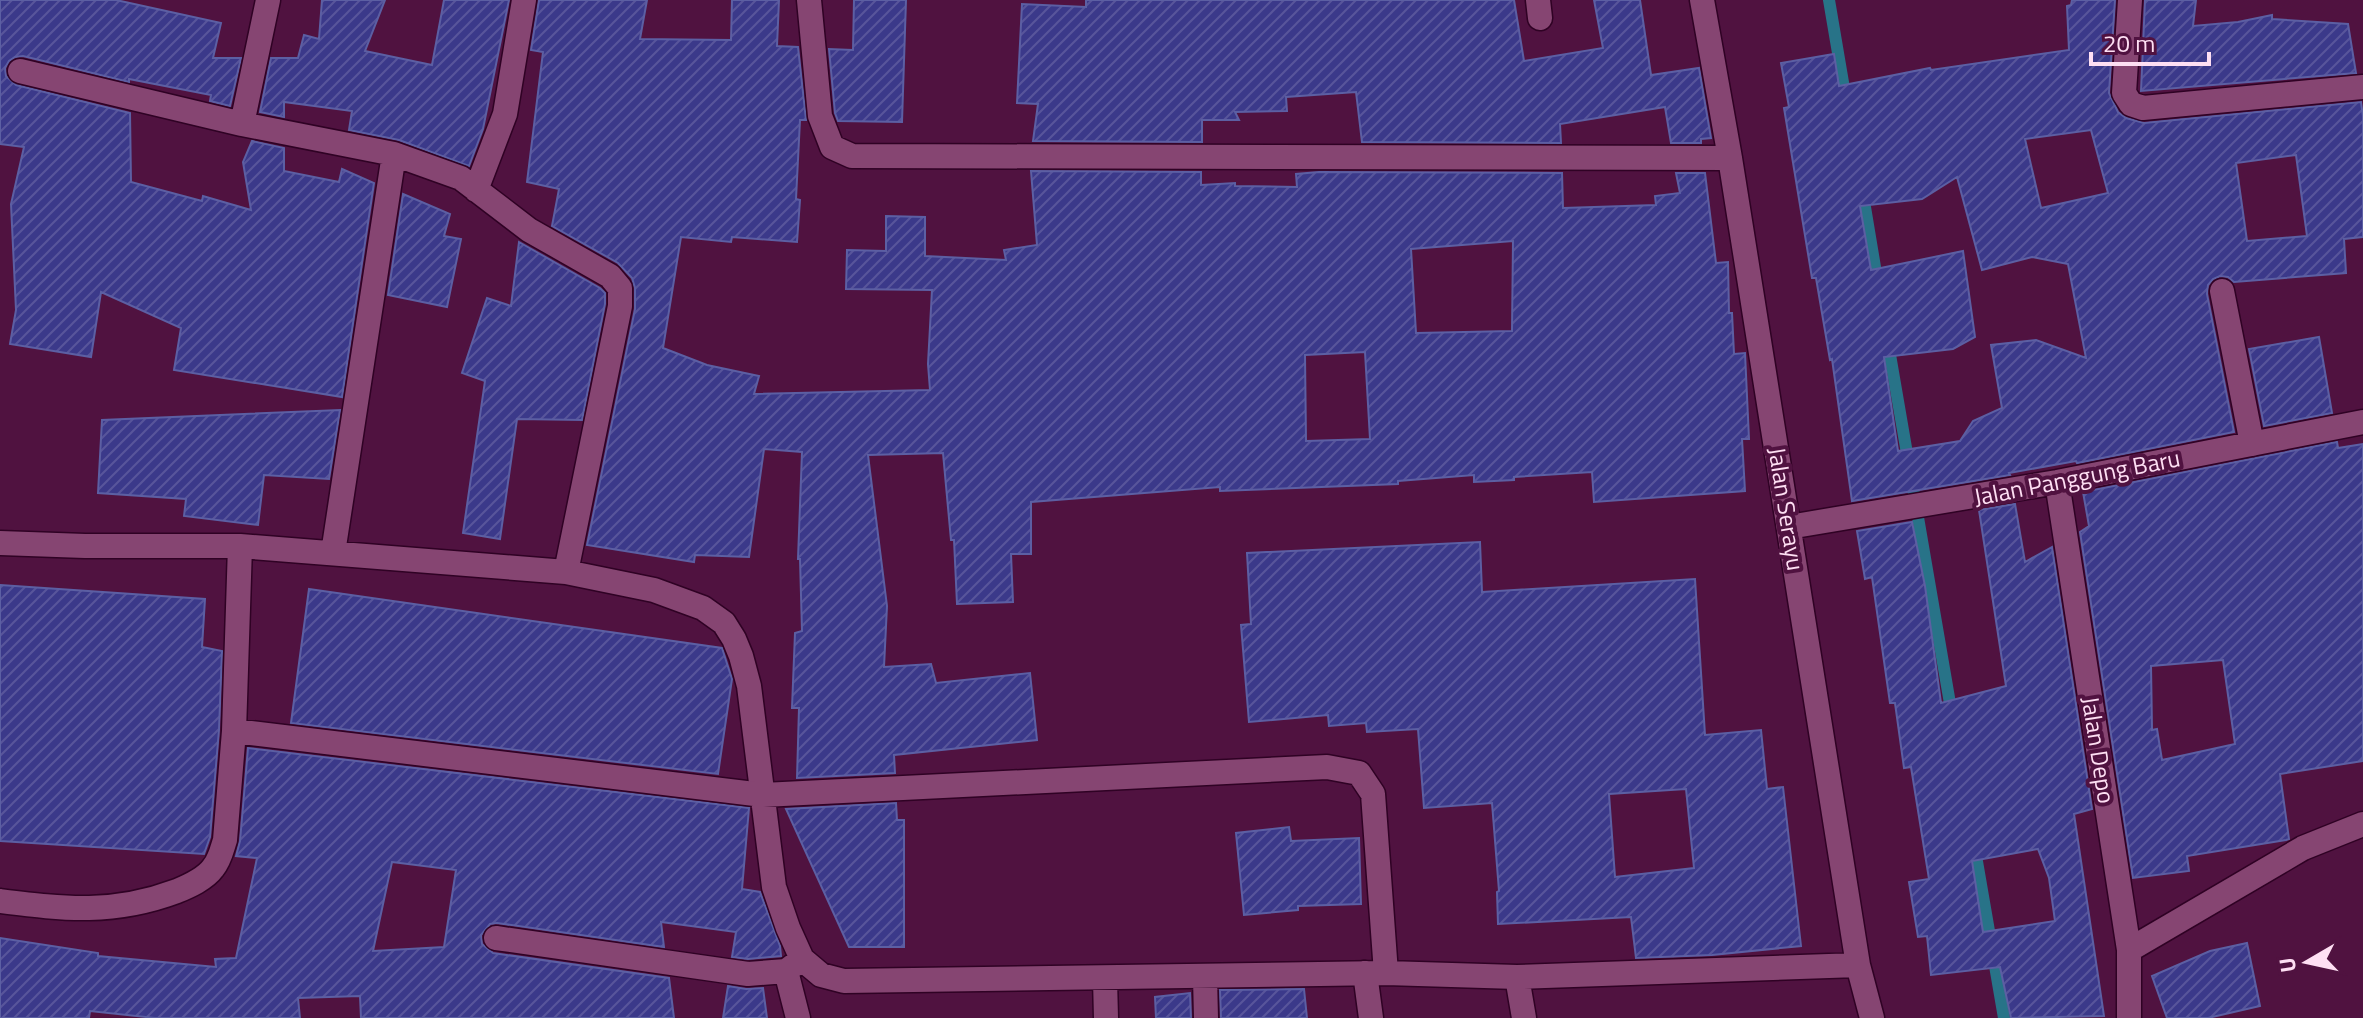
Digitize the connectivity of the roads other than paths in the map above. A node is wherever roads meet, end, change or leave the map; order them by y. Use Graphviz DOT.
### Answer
graph roads {
  1 [pos="268,0"];
  2 [pos="524,0"];
  3 [pos="809,0"];
  4 [pos="1702,0"];
  5 [pos="2130,0"];
  6 [pos="20,71"];
  7 [pos="2363,87"];
  8 [pos="242,124"];
  9 [pos="394,154"];
  10 [pos="1730,158"];
  11 [pos="476,190"];
  12 [pos="2222,291"];
  13 [pos="2363,422"];
  14 [pos="2252,444"];
  15 [pos="2057,482"];
  16 [pos="1789,527"];
  17 [pos="0,543"];
  18 [pos="240,546"];
  19 [pos="333,553"];
  20 [pos="566,572"];
  21 [pos="234,731"];
  22 [pos="763,795"];
  23 [pos="2363,824"];
  24 [pos="0,901"];
  25 [pos="496,938"];
  26 [pos="2129,950"];
  27 [pos="794,965"];
  28 [pos="1858,965"];
  29 [pos="1375,973"];
  30 [pos="1205,977"];
  31 [pos="1517,977"];
  32 [pos="1105,979"];
  33 [pos="798,1018"];
  34 [pos="1106,1018"];
  35 [pos="1206,1018"];
  36 [pos="1371,1018"];
  37 [pos="1524,1018"];
  38 [pos="1872,1018"];
  39 [pos="2129,1018"];
  1 -- 8 [label="street"];
  2 -- 11 [label="street"];
  3 -- 10 [label="street"];
  4 -- 10 [label="street, Jalan Serayu"];
  5 -- 7 [label="street"];
  6 -- 8 [label="street"];
  8 -- 9 [label="street"];
  9 -- 11 [label="street"];
  9 -- 19 [label="street"];
  10 -- 16 [label="street, Jalan Serayu"];
  11 -- 20 [label="street"];
  12 -- 14 [label="street"];
  13 -- 14 [label="street, Jalan Panggung Baru"];
  14 -- 15 [label="street, Jalan Panggung Baru"];
  15 -- 16 [label="street, Jalan Panggung Baru"];
  15 -- 26 [label="street, Jalan Depo"];
  16 -- 28 [label="street, Jalan Serayu"];
  17 -- 18 [label="street"];
  18 -- 19 [label="street"];
  18 -- 21 [label="street"];
  19 -- 20 [label="street"];
  20 -- 22 [label="street"];
  21 -- 22 [label="street"];
  21 -- 24 [label="street"];
  22 -- 27 [label="street"];
  22 -- 29 [label="street"];
  23 -- 26 [label="street"];
  25 -- 27 [label="street"];
  26 -- 39 [label="street, Jalan Depo"];
  27 -- 32 [label="street"];
  27 -- 33 [label="street"];
  28 -- 31 [label="street"];
  28 -- 38 [label="street, Jalan Serayu"];
  29 -- 30 [label="street"];
  29 -- 31 [label="street"];
  29 -- 36 [label="street"];
  30 -- 32 [label="street"];
  30 -- 35 [label="street"];
  31 -- 37 [label="street"];
  32 -- 34 [label="street"];
}
